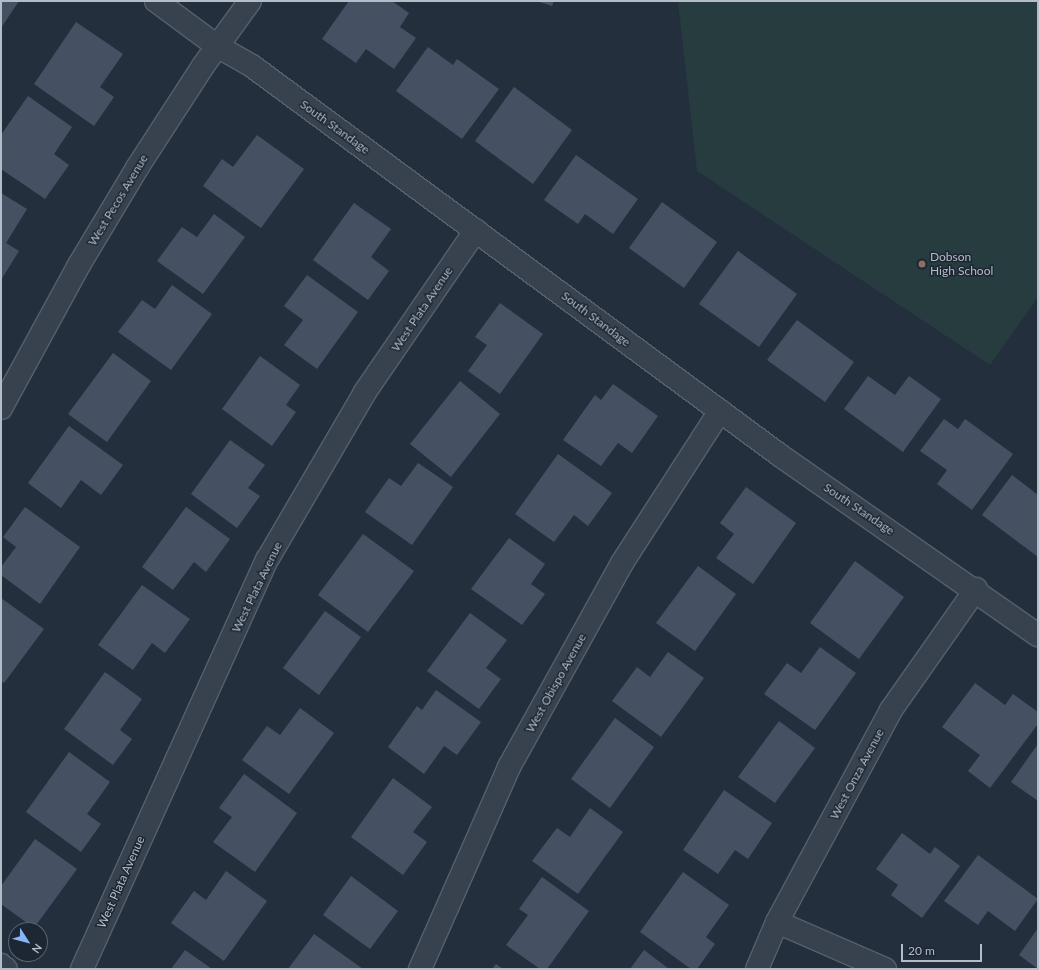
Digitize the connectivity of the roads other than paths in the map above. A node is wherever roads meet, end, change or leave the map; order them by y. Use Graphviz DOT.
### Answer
graph roads {
  1 [pos="156,1"];
  2 [pos="250,1"];
  3 [pos="217,46"];
  4 [pos="476,230"];
  5 [pos="1,408"];
  6 [pos="720,411"];
  7 [pos="976,589"];
  8 [pos="1038,634"];
  9 [pos="777,922"];
  10 [pos="1,966"];
  11 [pos="6,969"];
  12 [pos="82,969"];
  13 [pos="420,969"];
  14 [pos="756,969"];
  15 [pos="885,969"];
  1 -- 3 [label="street, South Standage"];
  2 -- 3 [label="street, West Pecos Avenue"];
  3 -- 4 [label="street, South Standage"];
  3 -- 5 [label="street, West Pecos Avenue"];
  4 -- 6 [label="street, South Standage"];
  4 -- 12 [label="street, West Plata Avenue"];
  6 -- 7 [label="street, South Standage"];
  6 -- 13 [label="street, West Obispo Avenue"];
  7 -- 8 [label="street, South Standage"];
  7 -- 9 [label="street, West Onza Avenue"];
  9 -- 14 [label="street, West Onza Avenue"];
  9 -- 15 [label="street"];
  10 -- 11 [label="street"];
}
